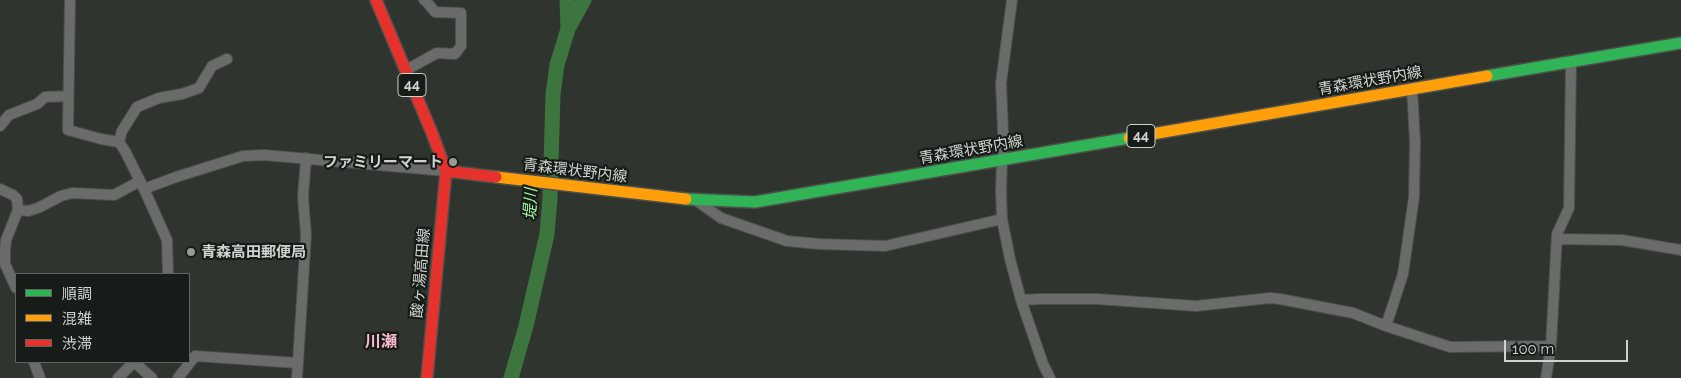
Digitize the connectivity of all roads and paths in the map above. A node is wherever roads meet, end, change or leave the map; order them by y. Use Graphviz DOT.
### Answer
graph roads {
  1 [pos="70,0"];
  2 [pos="376,0"];
  3 [pos="424,0"];
  4 [pos="1012,0"];
  5 [pos="1681,43"];
  6 [pos="227,60"];
  7 [pos="1570,62"];
  8 [pos="406,70"];
  9 [pos="1412,88"];
  10 [pos="68,96"];
  11 [pos="0,126"];
  12 [pos="119,142"];
  13 [pos="306,158"];
  14 [pos="1002,160"];
  15 [pos="446,171"];
  16 [pos="142,185"];
  17 [pos="0,189"];
  18 [pos="696,200"];
  19 [pos="18,210"];
  20 [pos="1002,219"];
  21 [pos="1557,239"];
  22 [pos="1681,250"];
  23 [pos="168,273"];
  24 [pos="15,286"];
  25 [pos="1021,300"];
  26 [pos="1386,326"];
  27 [pos="1551,346"];
  28 [pos="190,362"];
  29 [pos="34,363"];
  30 [pos="133,363"];
  31 [pos="135,363"];
  32 [pos="190,363"];
  33 [pos="298,363"];
  34 [pos="40,378"];
  35 [pos="118,378"];
  36 [pos="152,378"];
  37 [pos="178,378"];
  38 [pos="297,378"];
  39 [pos="426,378"];
  40 [pos="1050,378"];
  41 [pos="1546,378"];
  1 -- 10 [label="street"];
  2 -- 8 [label="main road, 44"];
  3 -- 8 [label="street"];
  4 -- 14 [label="street"];
  5 -- 7 [label="main road, 青森環状野内線 / 44"];
  6 -- 12 [label="street"];
  7 -- 9 [label="main road, 青森環状野内線 / 44"];
  7 -- 21 [label="street"];
  8 -- 15 [label="main road, 44"];
  9 -- 14 [label="main road, 青森環状野内線 / 44"];
  9 -- 26 [label="street"];
  10 -- 11 [label="street"];
  10 -- 12 [label="street"];
  12 -- 16 [label="street"];
  13 -- 15 [label="street"];
  13 -- 16 [label="street"];
  13 -- 33 [label="street"];
  14 -- 18 [label="main road, 青森環状野内線 / 44"];
  14 -- 20 [label="street"];
  15 -- 18 [label="main road, 青森環状野内線 / 44"];
  15 -- 39 [label="main road, 酸ヶ湯高田線"];
  16 -- 19 [label="street"];
  16 -- 23 [label="street"];
  17 -- 19 [label="street"];
  18 -- 20 [label="street"];
  19 -- 24 [label="street"];
  20 -- 25 [label="street"];
  21 -- 22 [label="street"];
  21 -- 27 [label="street"];
  25 -- 26 [label="street"];
  25 -- 40 [label="street"];
  26 -- 27 [label="street"];
  27 -- 41 [label="street"];
  28 -- 33 [label="street"];
  29 -- 34 [label="street"];
  30 -- 35 [label="street"];
  31 -- 36 [label="street"];
  32 -- 37 [label="street"];
  33 -- 38 [label="street"];
}
